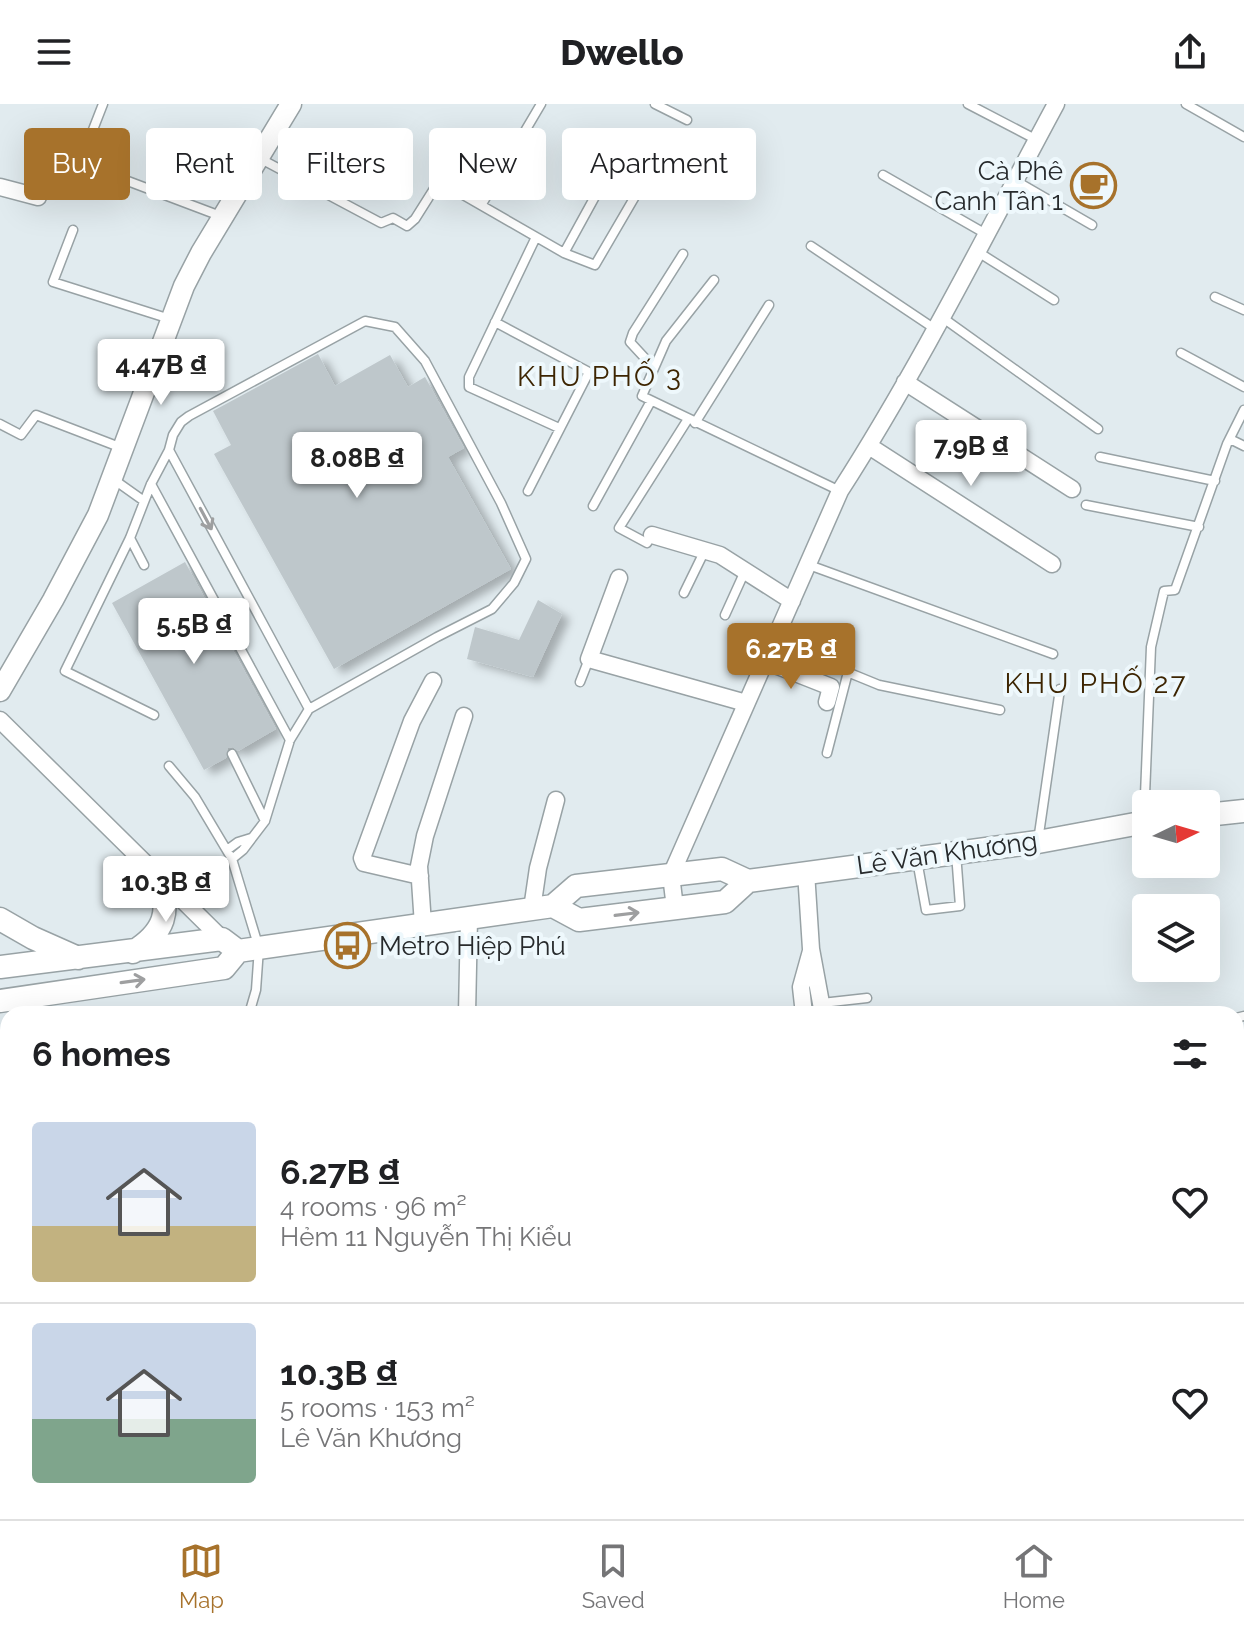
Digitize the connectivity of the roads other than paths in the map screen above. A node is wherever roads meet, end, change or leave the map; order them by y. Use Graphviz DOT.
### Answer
graph roads {
  1 [pos="103,104"];
  2 [pos="291,104"];
  3 [pos="541,104"];
  4 [pos="655,104"];
  5 [pos="968,104"];
  6 [pos="1056,104"];
  7 [pos="1186,104"];
  8 [pos="687,120"];
  9 [pos="1244,137"];
  10 [pos="1037,140"];
  11 [pos="262,153"];
  12 [pos="262,160"];
  13 [pos="883,175"];
  14 [pos="1015,181"];
  15 [pos="0,187"];
  16 [pos="24,193"];
  17 [pos="233,200"];
  18 [pos="593,200"];
  19 [pos="633,200"];
  20 [pos="482,204"];
  21 [pos="223,217"];
  22 [pos="1092,225"];
  23 [pos="73,230"];
  24 [pos="986,234"];
  25 [pos="536,237"];
  26 [pos="811,246"];
  27 [pos="977,251"];
  28 [pos="564,253"];
  29 [pos="683,254"];
  30 [pos="714,280"];
  31 [pos="1215,297"];
  32 [pos="1054,300"];
  33 [pos="769,305"];
  34 [pos="1244,310"];
  35 [pos="170,319"];
  36 [pos="495,322"];
  37 [pos="939,323"];
  38 [pos="1181,353"];
  39 [pos="654,368"];
  40 [pos="905,382"];
  41 [pos="1244,387"];
  42 [pos="651,401"];
  43 [pos="1244,410"];
  44 [pos="692,421"];
  45 [pos="0,424"];
  46 [pos="559,428"];
  47 [pos="1098,429"];
  48 [pos="1230,439"];
  49 [pos="869,446"];
  50 [pos="1244,446"];
  51 [pos="123,449"];
  52 [pos="169,450"];
  53 [pos="1100,457"];
  54 [pos="112,479"];
  55 [pos="1215,481"];
  56 [pos="151,484"];
  57 [pos="1072,489"];
  58 [pos="528,491"];
  59 [pos="840,491"];
  60 [pos="144,501"];
  61 [pos="1086,505"];
  62 [pos="593,506"];
  63 [pos="1199,527"];
  64 [pos="652,535"];
  65 [pos="130,538"];
  66 [pos="705,549"];
  67 [pos="1052,564"];
  68 [pos="144,565"];
  69 [pos="809,565"];
  70 [pos="745,570"];
  71 [pos="619,578"];
  72 [pos="684,593"];
  73 [pos="792,601"];
  74 [pos="725,615"];
  75 [pos="773,642"];
  76 [pos="1053,654"];
  77 [pos="589,659"];
  78 [pos="765,661"];
  79 [pos="848,672"];
  80 [pos="433,681"];
  81 [pos="580,682"];
  82 [pos="1060,689"];
  83 [pos="0,691"];
  84 [pos="827,702"];
  85 [pos="746,703"];
  86 [pos="309,709"];
  87 [pos="1000,710"];
  88 [pos="154,715"];
  89 [pos="464,716"];
  90 [pos="0,720"];
  91 [pos="290,740"];
  92 [pos="827,753"];
  93 [pos="232,754"];
  94 [pos="169,766"];
  95 [pos="1146,790"];
  96 [pos="556,800"];
  97 [pos="1244,811"];
  98 [pos="1220,814"];
  99 [pos="265,821"];
  100 [pos="1132,824"];
  101 [pos="1038,842"];
  102 [pos="956,852"];
  103 [pos="229,854"];
  104 [pos="916,858"];
  105 [pos="806,872"];
  106 [pos="671,875"];
  107 [pos="159,876"];
  108 [pos="420,876"];
  109 [pos="748,881"];
  110 [pos="543,908"];
  111 [pos="675,908"];
  112 [pos="469,918"];
  113 [pos="0,919"];
  114 [pos="423,925"];
  115 [pos="240,946"];
  116 [pos="811,949"];
  117 [pos="133,952"];
  118 [pos="79,958"];
  119 [pos="0,967"];
  120 [pos="77,990"];
  121 [pos="867,998"];
  122 [pos="0,1001"];
  123 [pos="53,1006"];
  124 [pos="251,1006"];
  125 [pos="467,1006"];
  126 [pos="803,1006"];
  127 [pos="821,1006"];
  128 [pos="834,1006"];
  1 -- 21 [label="lane"];
  2 -- 11 [label="street"];
  3 -- 20 [label="lane"];
  4 -- 8 [label="lane"];
  5 -- 10 [label="lane"];
  6 -- 10 [label="street"];
  7 -- 9 [label="lane"];
  10 -- 14 [label="street"];
  12 -- 20 [label="lane"];
  13 -- 24 [label="lane"];
  14 -- 22 [label="lane"];
  14 -- 24 [label="street"];
  15 -- 16 [label="street"];
  17 -- 21 [label="street"];
  18 -- 28 [label="lane"];
  19 -- 28 [label="lane"];
  20 -- 25 [label="lane"];
  21 -- 35 [label="street"];
  23 -- 35 [label="lane"];
  24 -- 27 [label="street"];
  25 -- 28 [label="lane"];
  25 -- 36 [label="lane"];
  26 -- 37 [label="lane"];
  27 -- 32 [label="lane"];
  27 -- 37 [label="street"];
  29 -- 39 [label="lane"];
  30 -- 39 [label="lane"];
  31 -- 34 [label="lane"];
  33 -- 44 [label="lane"];
  35 -- 51 [label="street"];
  36 -- 46 [label="lane"];
  36 -- 46 [label="lane"];
  37 -- 40 [label="street"];
  37 -- 47 [label="lane"];
  38 -- 41 [label="lane"];
  39 -- 42 [label="lane"];
  40 -- 49 [label="street"];
  40 -- 57 [label="street"];
  42 -- 44 [label="lane"];
  42 -- 62 [label="lane"];
  43 -- 48 [label="lane"];
  44 -- 59 [label="lane"];
  44 -- 64 [label="lane"];
  45 -- 51 [label="lane"];
  46 -- 58 [label="lane"];
  48 -- 50 [label="lane"];
  48 -- 55 [label="lane"];
  49 -- 59 [label="street"];
  49 -- 67 [label="street"];
  51 -- 54 [label="street"];
  52 -- 56 [label="lane"];
  52 -- 86 [label="lane, one-way"];
  52 -- 86 [label="lane"];
  53 -- 55 [label="lane"];
  54 -- 60 [label="lane"];
  54 -- 83 [label="street"];
  55 -- 63 [label="lane"];
  56 -- 60 [label="lane"];
  56 -- 91 [label="lane"];
  59 -- 69 [label="street"];
  60 -- 65 [label="lane"];
  61 -- 63 [label="lane"];
  63 -- 95 [label="lane"];
  64 -- 66 [label="street"];
  65 -- 68 [label="lane"];
  65 -- 88 [label="lane"];
  66 -- 70 [label="street"];
  66 -- 72 [label="lane"];
  69 -- 73 [label="street"];
  69 -- 76 [label="lane"];
  70 -- 73 [label="street"];
  70 -- 74 [label="lane"];
  71 -- 77 [label="street"];
  73 -- 75 [label="street"];
  75 -- 78 [label="street"];
  75 -- 79 [label="lane"];
  77 -- 81 [label="lane"];
  77 -- 85 [label="street"];
  78 -- 84 [label="street"];
  78 -- 85 [label="street"];
  79 -- 87 [label="lane"];
  79 -- 92 [label="lane"];
  80 -- 108 [label="street"];
  82 -- 101 [label="lane"];
  85 -- 106 [label="street"];
  86 -- 91 [label="lane"];
  89 -- 108 [label="street"];
  90 -- 107 [label="street"];
  91 -- 99 [label="lane"];
  93 -- 99 [label="lane"];
  94 -- 103 [label="lane"];
  96 -- 110 [label="street"];
  97 -- 98 [label="main road"];
  99 -- 103 [label="lane"];
  100 -- 101 [label="main road, Lê Văn Khương"];
  101 -- 102 [label="main road, Lê Văn Khương"];
  102 -- 104 [label="main road, Lê Văn Khương"];
  102 -- 104 [label="lane"];
  103 -- 115 [label="lane"];
  104 -- 105 [label="main road, Lê Văn Khương"];
  105 -- 109 [label="main road, Lê Văn Khương"];
  105 -- 116 [label="street"];
  106 -- 109 [label="main road, Lê Văn Khương"];
  106 -- 110 [label="main road, Lê Văn Khương"];
  106 -- 111 [label="street"];
  107 -- 115 [label="street"];
  107 -- 117 [label="main road"];
  108 -- 114 [label="street"];
  109 -- 111 [label="main road, Lê Văn Khương"];
  110 -- 111 [label="main road, Lê Văn Khương, one-way"];
  110 -- 112 [label="main road, Lê Văn Khương"];
  112 -- 114 [label="main road, Lê Văn Khương"];
  112 -- 125 [label="street"];
  113 -- 118 [label="main road"];
  114 -- 115 [label="main road, Lê Văn Khương"];
  115 -- 117 [label="main road, Lê Văn Khương"];
  120 -- 115 [label="main road, Lê Văn Khương, one-way"];
  115 -- 124 [label="lane"];
  116 -- 126 [label="street"];
  116 -- 127 [label="street"];
  117 -- 118 [label="main road, Lê Văn Khương"];
  118 -- 119 [label="main road, Lê Văn Khương"];
  120 -- 122 [label="main road, Lê Văn Khương"];
  120 -- 123 [label="main road"];
  121 -- 128 [label="lane"];
}
